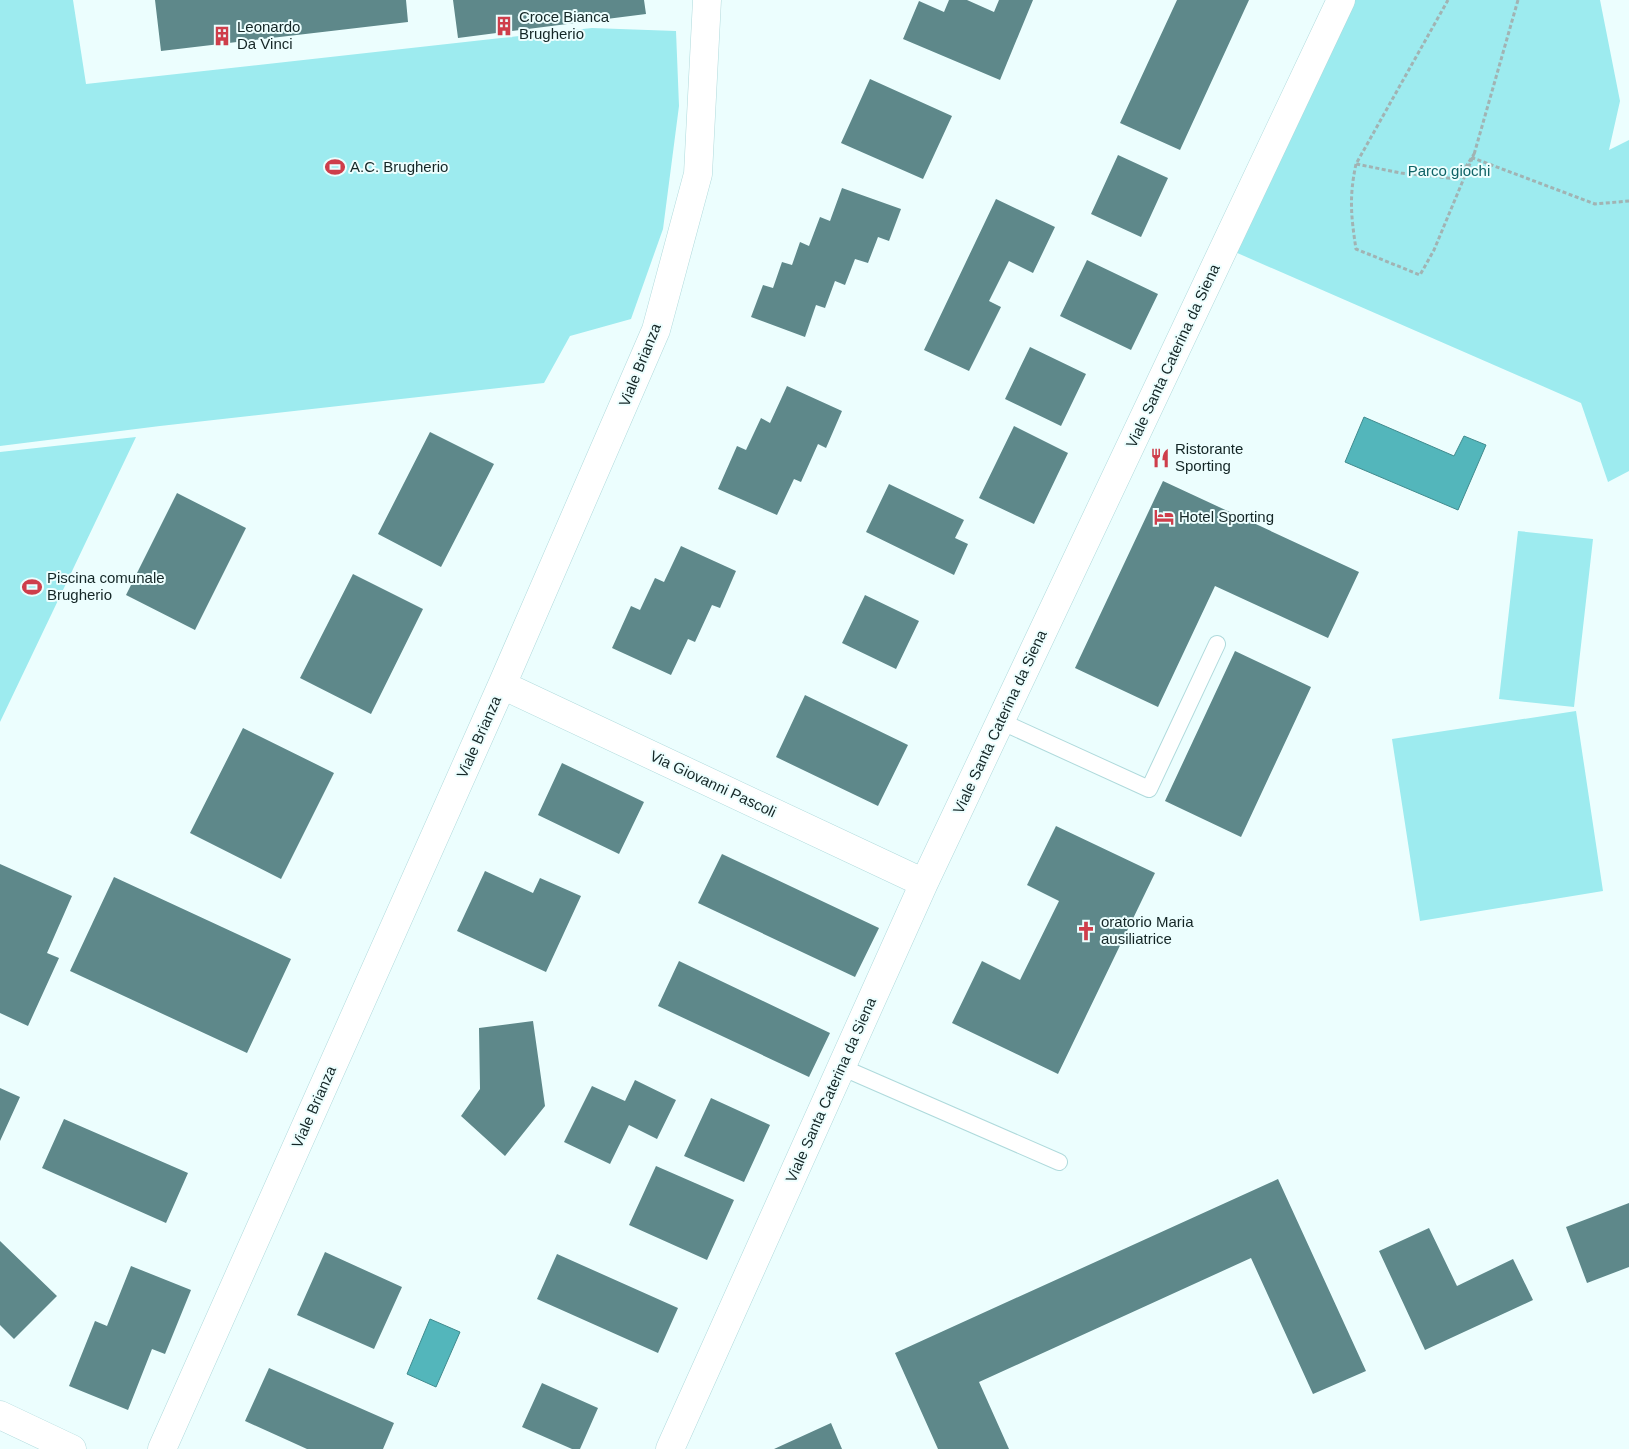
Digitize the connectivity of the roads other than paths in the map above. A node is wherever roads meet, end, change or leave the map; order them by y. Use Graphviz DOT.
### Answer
graph roads {
  1 [pos="707,0"];
  2 [pos="1341,0"];
  3 [pos="1217,644"];
  4 [pos="502,685"];
  5 [pos="1000,721"];
  6 [pos="924,883"];
  7 [pos="842,1067"];
  8 [pos="1059,1162"];
  9 [pos="0,1415"];
  10 [pos="72,1449"];
  11 [pos="162,1449"];
  12 [pos="670,1449"];
  1 -- 4 [label="street, Viale Brianza"];
  2 -- 5 [label="street, Viale Santa Caterina da Siena"];
  3 -- 5 [label="lane"];
  4 -- 6 [label="street, Via Giovanni Pascoli"];
  4 -- 11 [label="street, Viale Brianza"];
  5 -- 6 [label="street, Viale Santa Caterina da Siena"];
  6 -- 7 [label="street, Viale Santa Caterina da Siena"];
  7 -- 8 [label="lane"];
  7 -- 12 [label="street, Viale Santa Caterina da Siena"];
  9 -- 10 [label="street"];
}
